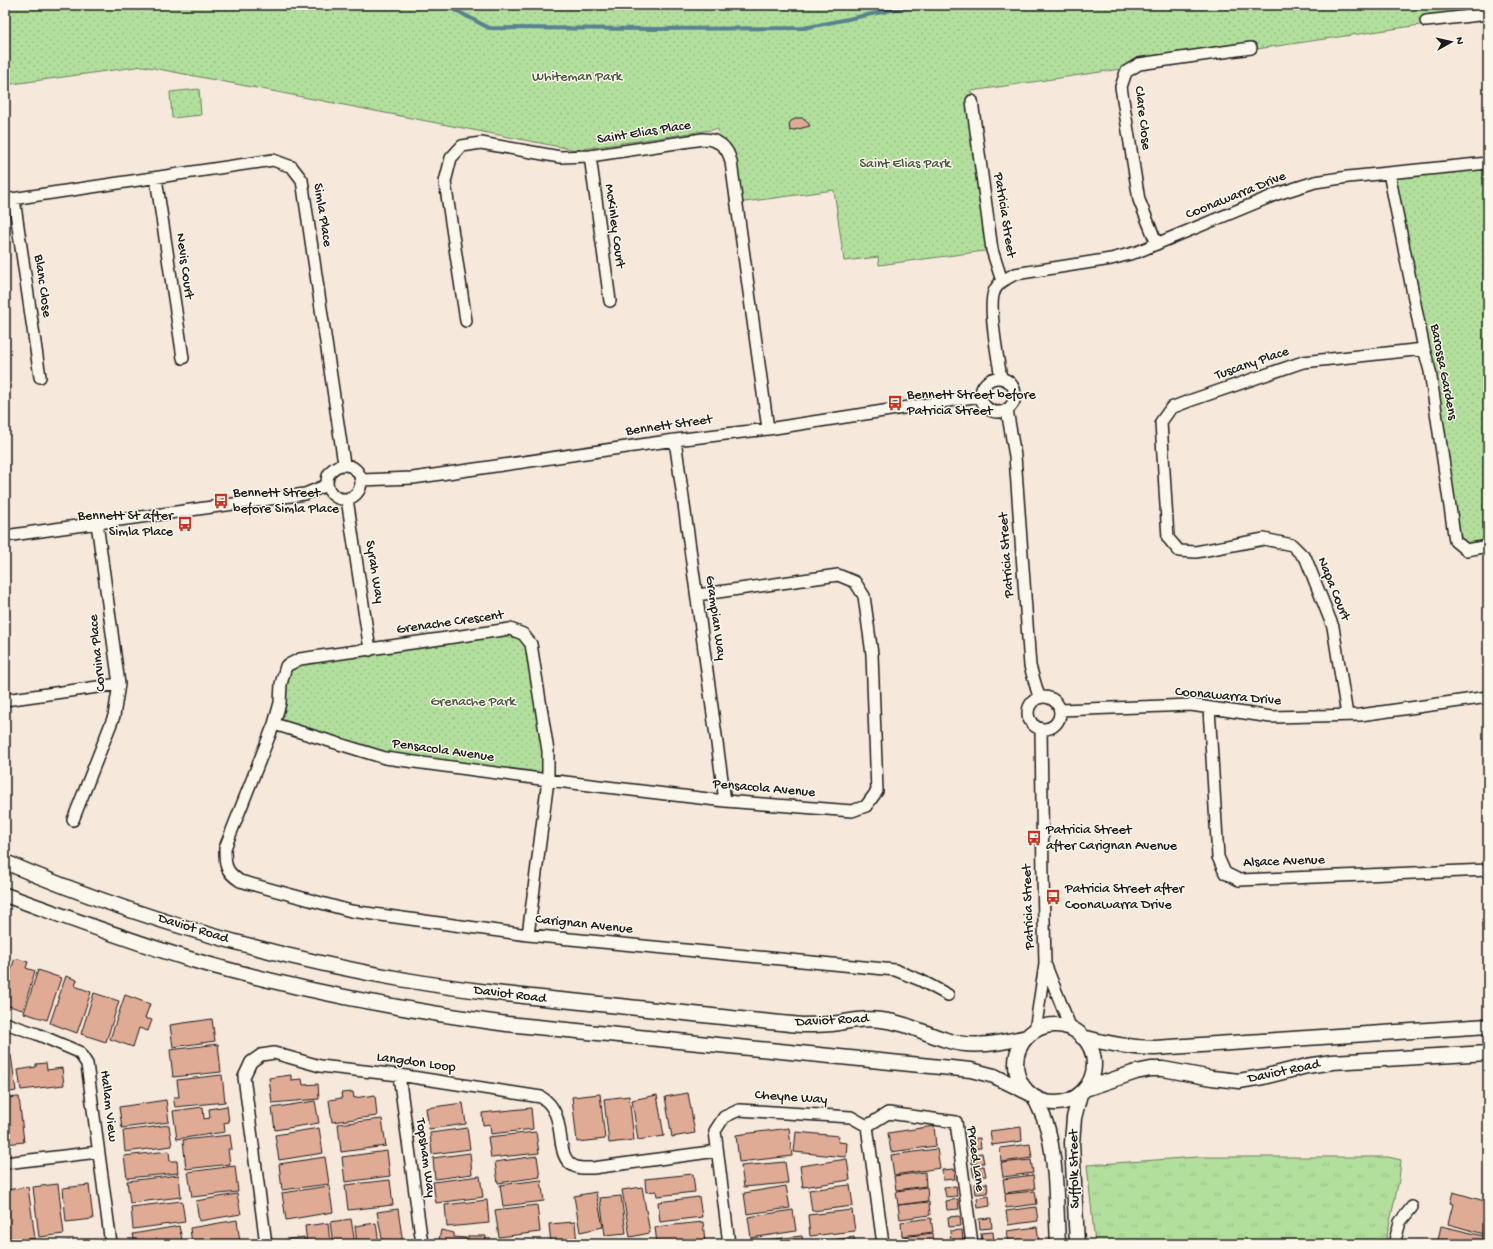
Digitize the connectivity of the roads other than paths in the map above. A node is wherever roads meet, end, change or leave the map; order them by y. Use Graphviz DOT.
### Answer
graph roads {
  1 [pos="1488,14"];
  2 [pos="1426,21"];
  3 [pos="1251,48"];
  4 [pos="972,101"];
  5 [pos="590,156"];
  6 [pos="1488,163"];
  7 [pos="1390,173"];
  8 [pos="156,178"];
  9 [pos="10,199"];
  10 [pos="1157,244"];
  11 [pos="1002,281"];
  12 [pos="610,301"];
  13 [pos="466,321"];
  14 [pos="1424,349"];
  15 [pos="183,358"];
  16 [pos="40,377"];
  17 [pos="1000,378"];
  18 [pos="980,396"];
  19 [pos="1007,410"];
  20 [pos="768,429"];
  21 [pos="675,440"];
  22 [pos="344,464"];
  23 [pos="361,480"];
  24 [pos="1165,483"];
  25 [pos="327,485"];
  26 [pos="347,499"];
  27 [pos="97,523"];
  28 [pos="5,536"];
  29 [pos="1488,546"];
  30 [pos="697,595"];
  31 [pos="370,650"];
  32 [pos="119,684"];
  33 [pos="1040,697"];
  34 [pos="1488,697"];
  35 [pos="5,700"];
  36 [pos="1209,708"];
  37 [pos="1060,710"];
  38 [pos="1346,716"];
  39 [pos="274,724"];
  40 [pos="1041,729"];
  41 [pos="548,780"];
  42 [pos="725,801"];
  43 [pos="73,820"];
  44 [pos="5,862"];
  45 [pos="225,864"];
  46 [pos="1488,870"];
  47 [pos="5,895"];
  48 [pos="528,935"];
  49 [pos="1045,964"];
  50 [pos="948,995"];
  51 [pos="5,1023"];
  52 [pos="1488,1026"];
  53 [pos="1077,1033"];
  54 [pos="1031,1034"];
  55 [pos="1488,1053"];
  56 [pos="399,1075"];
  57 [pos="1082,1092"];
  58 [pos="1031,1095"];
  59 [pos="867,1126"];
  60 [pos="717,1151"];
  61 [pos="98,1152"];
  62 [pos="5,1162"];
  63 [pos="1412,1207"];
  64 [pos="111,1244"];
  65 [pos="266,1244"];
  66 [pos="422,1244"];
  67 [pos="729,1244"];
  68 [pos="883,1244"];
  69 [pos="972,1244"];
  70 [pos="1058,1244"];
  71 [pos="1077,1244"];
  72 [pos="1394,1244"];
  1 -- 2 [label="street"];
  3 -- 10 [label="street, Clare Close"];
  4 -- 11 [label="street, Patricia Street"];
  5 -- 12 [label="street, McKinley Court"];
  5 -- 13 [label="street, Saint Elias Place"];
  5 -- 20 [label="street, Saint Elias Place"];
  6 -- 7 [label="street, Coonawarra Drive"];
  7 -- 10 [label="street, Coonawarra Drive"];
  7 -- 14 [label="street, Barossa Gardens"];
  8 -- 9 [label="street, Simla Place"];
  8 -- 15 [label="street, Nevis Court"];
  8 -- 22 [label="street, Simla Place"];
  9 -- 16 [label="street, Blanc Close"];
  10 -- 11 [label="street, Coonawarra Drive"];
  11 -- 17 [label="street"];
  14 -- 24 [label="street, Tuscany Place"];
  14 -- 29 [label="street, Barossa Gardens"];
  17 -- 18 [label="street"];
  17 -- 19 [label="street"];
  18 -- 19 [label="street"];
  18 -- 20 [label="street, Bennett Street"];
  19 -- 33 [label="street, Patricia Street"];
  20 -- 21 [label="street, Bennett Street"];
  21 -- 23 [label="street, Bennett Street"];
  21 -- 30 [label="street, Grampian Way"];
  22 -- 23 [label="street"];
  22 -- 25 [label="street"];
  23 -- 26 [label="street"];
  24 -- 38 [label="street, Napa Court"];
  25 -- 26 [label="street"];
  25 -- 27 [label="street"];
  26 -- 31 [label="street, Syrah Way"];
  27 -- 28 [label="street"];
  27 -- 32 [label="street, Corvina Place"];
  30 -- 42 [label="street, Grampian Way"];
  30 -- 42 [label="street, Pensacola Avenue"];
  31 -- 39 [label="street, Grenache Crescent"];
  31 -- 41 [label="street, Grenache Crescent"];
  32 -- 35 [label="street"];
  32 -- 43 [label="street, Corvina Place"];
  33 -- 37 [label="street"];
  33 -- 40 [label="street"];
  34 -- 38 [label="street, Coonawarra Drive"];
  36 -- 37 [label="street, Coonawarra Drive"];
  36 -- 38 [label="street, Coonawarra Drive"];
  36 -- 46 [label="street, Alsace Avenue"];
  37 -- 40 [label="street"];
  39 -- 41 [label="street, Pensacola Avenue"];
  39 -- 45 [label="street, Grenache Crescent"];
  40 -- 49 [label="street, Patricia Street"];
  41 -- 42 [label="street, Pensacola Avenue"];
  41 -- 48 [label="street, Grenache Crescent"];
  44 -- 54 [label="street, Daviot Road"];
  45 -- 48 [label="street, Carignan Avenue"];
  47 -- 58 [label="street, Daviot Road"];
  48 -- 50 [label="street, Carignan Avenue"];
  49 -- 53 [label="street, Patricia Street"];
  49 -- 54 [label="street, Patricia Street"];
  51 -- 61 [label="street, Hallam View"];
  52 -- 53 [label="street, Daviot Road"];
  53 -- 54 [label="street"];
  53 -- 57 [label="street"];
  54 -- 58 [label="street"];
  55 -- 57 [label="street, Daviot Road"];
  56 -- 60 [label="street, Langdon Loop"];
  56 -- 65 [label="street, Langdon Loop"];
  56 -- 66 [label="street, Topsham Way"];
  57 -- 58 [label="street"];
  57 -- 71 [label="street, Suffolk Street"];
  58 -- 70 [label="street, Suffolk Street"];
  59 -- 60 [label="street, Cheyne Way"];
  59 -- 68 [label="street"];
  59 -- 69 [label="street, Praed Lane"];
  60 -- 67 [label="street, Cheyne Way"];
  61 -- 62 [label="street"];
  61 -- 64 [label="street, Hallam View"];
  63 -- 72 [label="street"];
}
